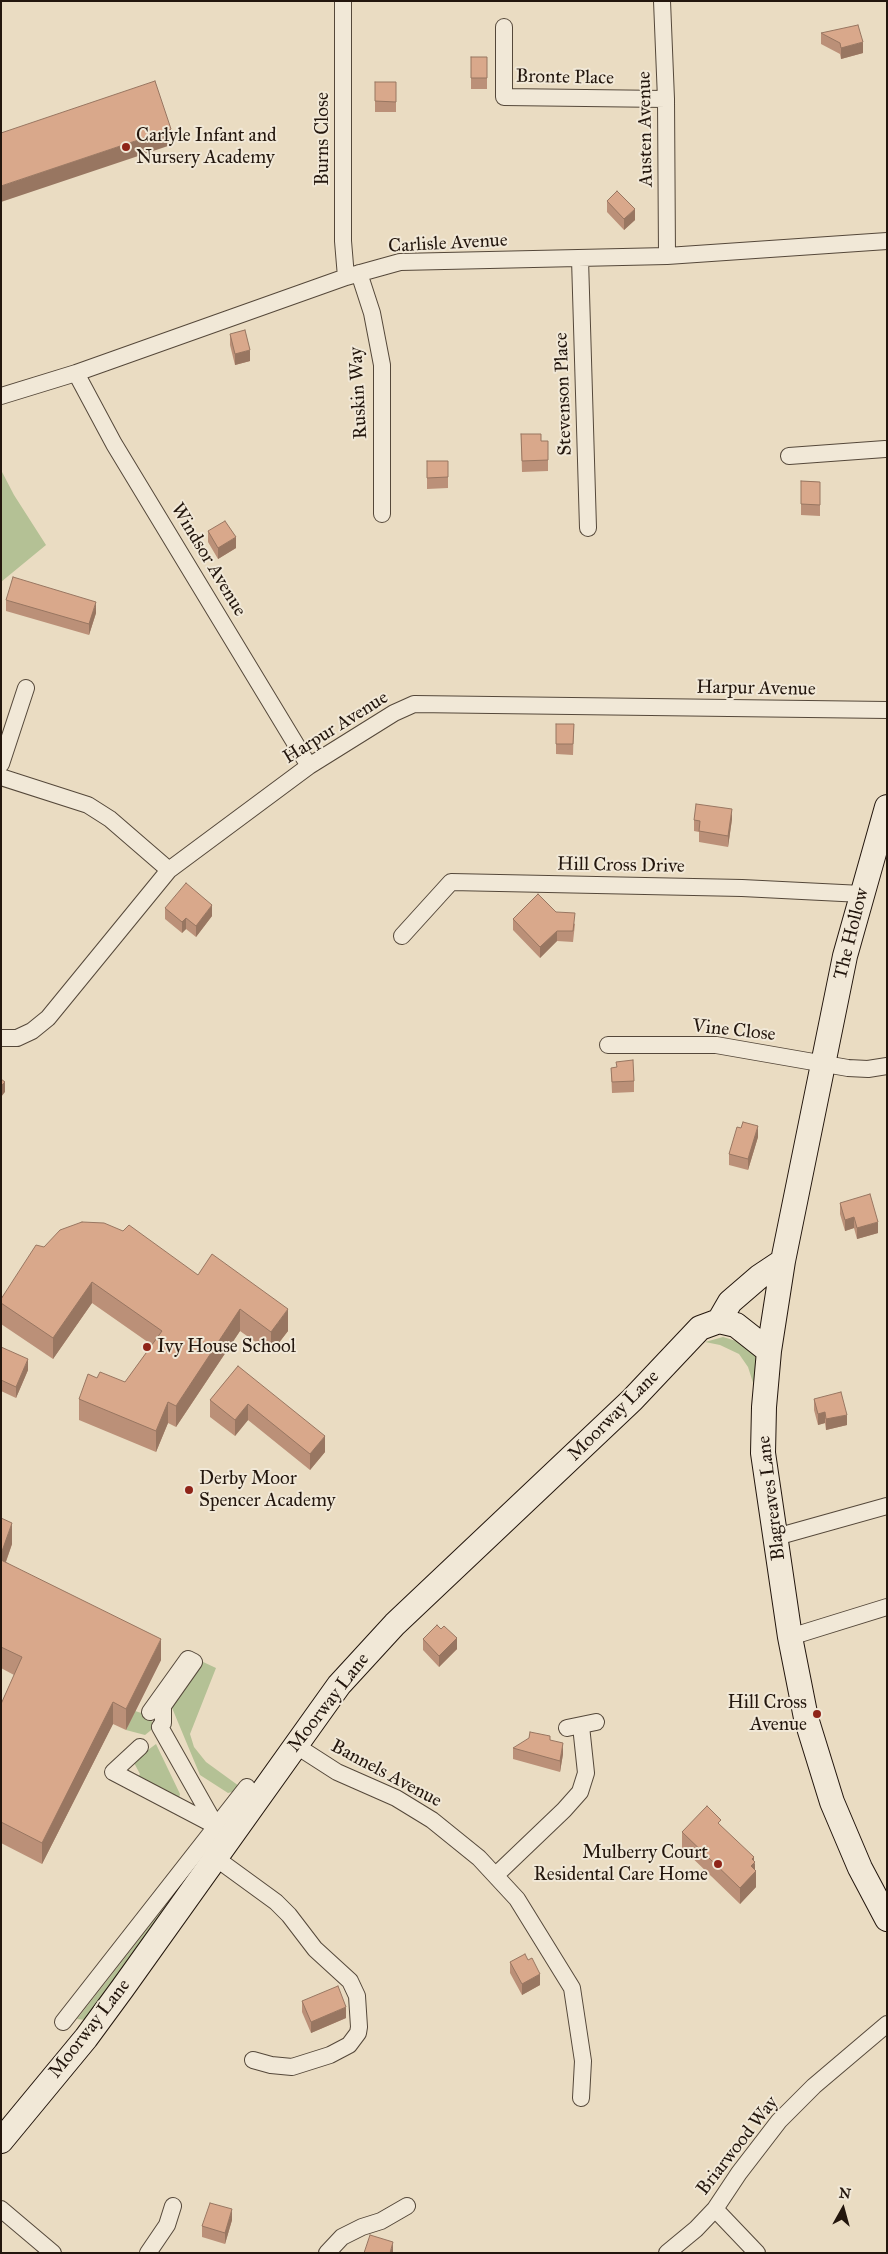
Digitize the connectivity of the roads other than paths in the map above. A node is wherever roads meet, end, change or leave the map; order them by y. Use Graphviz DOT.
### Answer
graph roads {
  1 [pos="343,1"];
  2 [pos="662,1"];
  3 [pos="504,27"];
  4 [pos="666,99"];
  5 [pos="887,241"];
  6 [pos="667,256"];
  7 [pos="580,259"];
  8 [pos="353,274"];
  9 [pos="76,373"];
  10 [pos="1,396"];
  11 [pos="886,449"];
  12 [pos="788,456"];
  13 [pos="382,514"];
  14 [pos="588,528"];
  15 [pos="26,688"];
  16 [pos="887,710"];
  17 [pos="1,764"];
  18 [pos="309,766"];
  19 [pos="1,777"];
  20 [pos="887,807"];
  21 [pos="170,870"];
  22 [pos="862,894"];
  23 [pos="402,936"];
  24 [pos="1,1038"];
  25 [pos="608,1046"];
  26 [pos="824,1063"];
  27 [pos="887,1066"];
  28 [pos="783,1261"];
  29 [pos="719,1321"];
  30 [pos="769,1351"];
  31 [pos="887,1506"];
  32 [pos="776,1537"];
  33 [pos="887,1607"];
  34 [pos="790,1637"];
  35 [pos="150,1712"];
  36 [pos="582,1725"];
  37 [pos="295,1745"];
  38 [pos="140,1747"];
  39 [pos="247,1787"];
  40 [pos="216,1826"];
  41 [pos="217,1858"];
  42 [pos="496,1875"];
  43 [pos="887,1919"];
  44 [pos="63,2022"];
  45 [pos="887,2024"];
  46 [pos="253,2060"];
  47 [pos="581,2098"];
  48 [pos="1,2141"];
  49 [pos="173,2206"];
  50 [pos="407,2206"];
  51 [pos="1,2209"];
  52 [pos="715,2209"];
  53 [pos="53,2253"];
  54 [pos="148,2253"];
  55 [pos="327,2253"];
  56 [pos="667,2253"];
  57 [pos="757,2253"];
  1 -- 8 [label="street, Burns Close"];
  2 -- 4 [label="street, Austen Avenue"];
  3 -- 4 [label="street, Bronte Place"];
  4 -- 6 [label="street, Austen Avenue"];
  5 -- 6 [label="street, Carlisle Avenue"];
  6 -- 7 [label="street, Carlisle Avenue"];
  7 -- 8 [label="street, Carlisle Avenue"];
  7 -- 14 [label="street, Stevenson Place"];
  8 -- 9 [label="street, Carlisle Avenue"];
  8 -- 13 [label="street, Ruskin Way"];
  9 -- 10 [label="street, Carlisle Avenue"];
  9 -- 18 [label="street, Windsor Avenue"];
  11 -- 12 [label="street"];
  15 -- 17 [label="street"];
  16 -- 18 [label="street, Harpur Avenue"];
  18 -- 21 [label="street, Harpur Avenue"];
  19 -- 21 [label="street"];
  20 -- 22 [label="street, The Hollow"];
  21 -- 24 [label="street, Harpur Avenue"];
  22 -- 23 [label="street, Hill Cross Drive"];
  22 -- 26 [label="street, The Hollow"];
  25 -- 26 [label="street, Vine Close"];
  26 -- 27 [label="street, Vine Close"];
  26 -- 28 [label="street, Blagreaves Lane"];
  28 -- 29 [label="street"];
  28 -- 30 [label="street, Blagreaves Lane"];
  29 -- 30 [label="street"];
  29 -- 37 [label="street, Moorway Lane"];
  30 -- 32 [label="street, Blagreaves Lane"];
  31 -- 32 [label="street"];
  32 -- 34 [label="street, Blagreaves Lane"];
  33 -- 34 [label="street"];
  34 -- 43 [label="street, Blagreaves Lane"];
  35 -- 40 [label="street"];
  36 -- 42 [label="street"];
  37 -- 41 [label="street, Moorway Lane"];
  37 -- 42 [label="street, Bannels Avenue"];
  38 -- 40 [label="street"];
  39 -- 40 [label="street"];
  40 -- 44 [label="street"];
  41 -- 46 [label="street"];
  41 -- 48 [label="street, Moorway Lane"];
  42 -- 47 [label="street, Bannels Avenue"];
  45 -- 52 [label="street, Briarwood Way"];
  49 -- 54 [label="street"];
  50 -- 55 [label="street"];
  51 -- 53 [label="street"];
  52 -- 56 [label="street, Briarwood Way"];
  52 -- 57 [label="street"];
}
